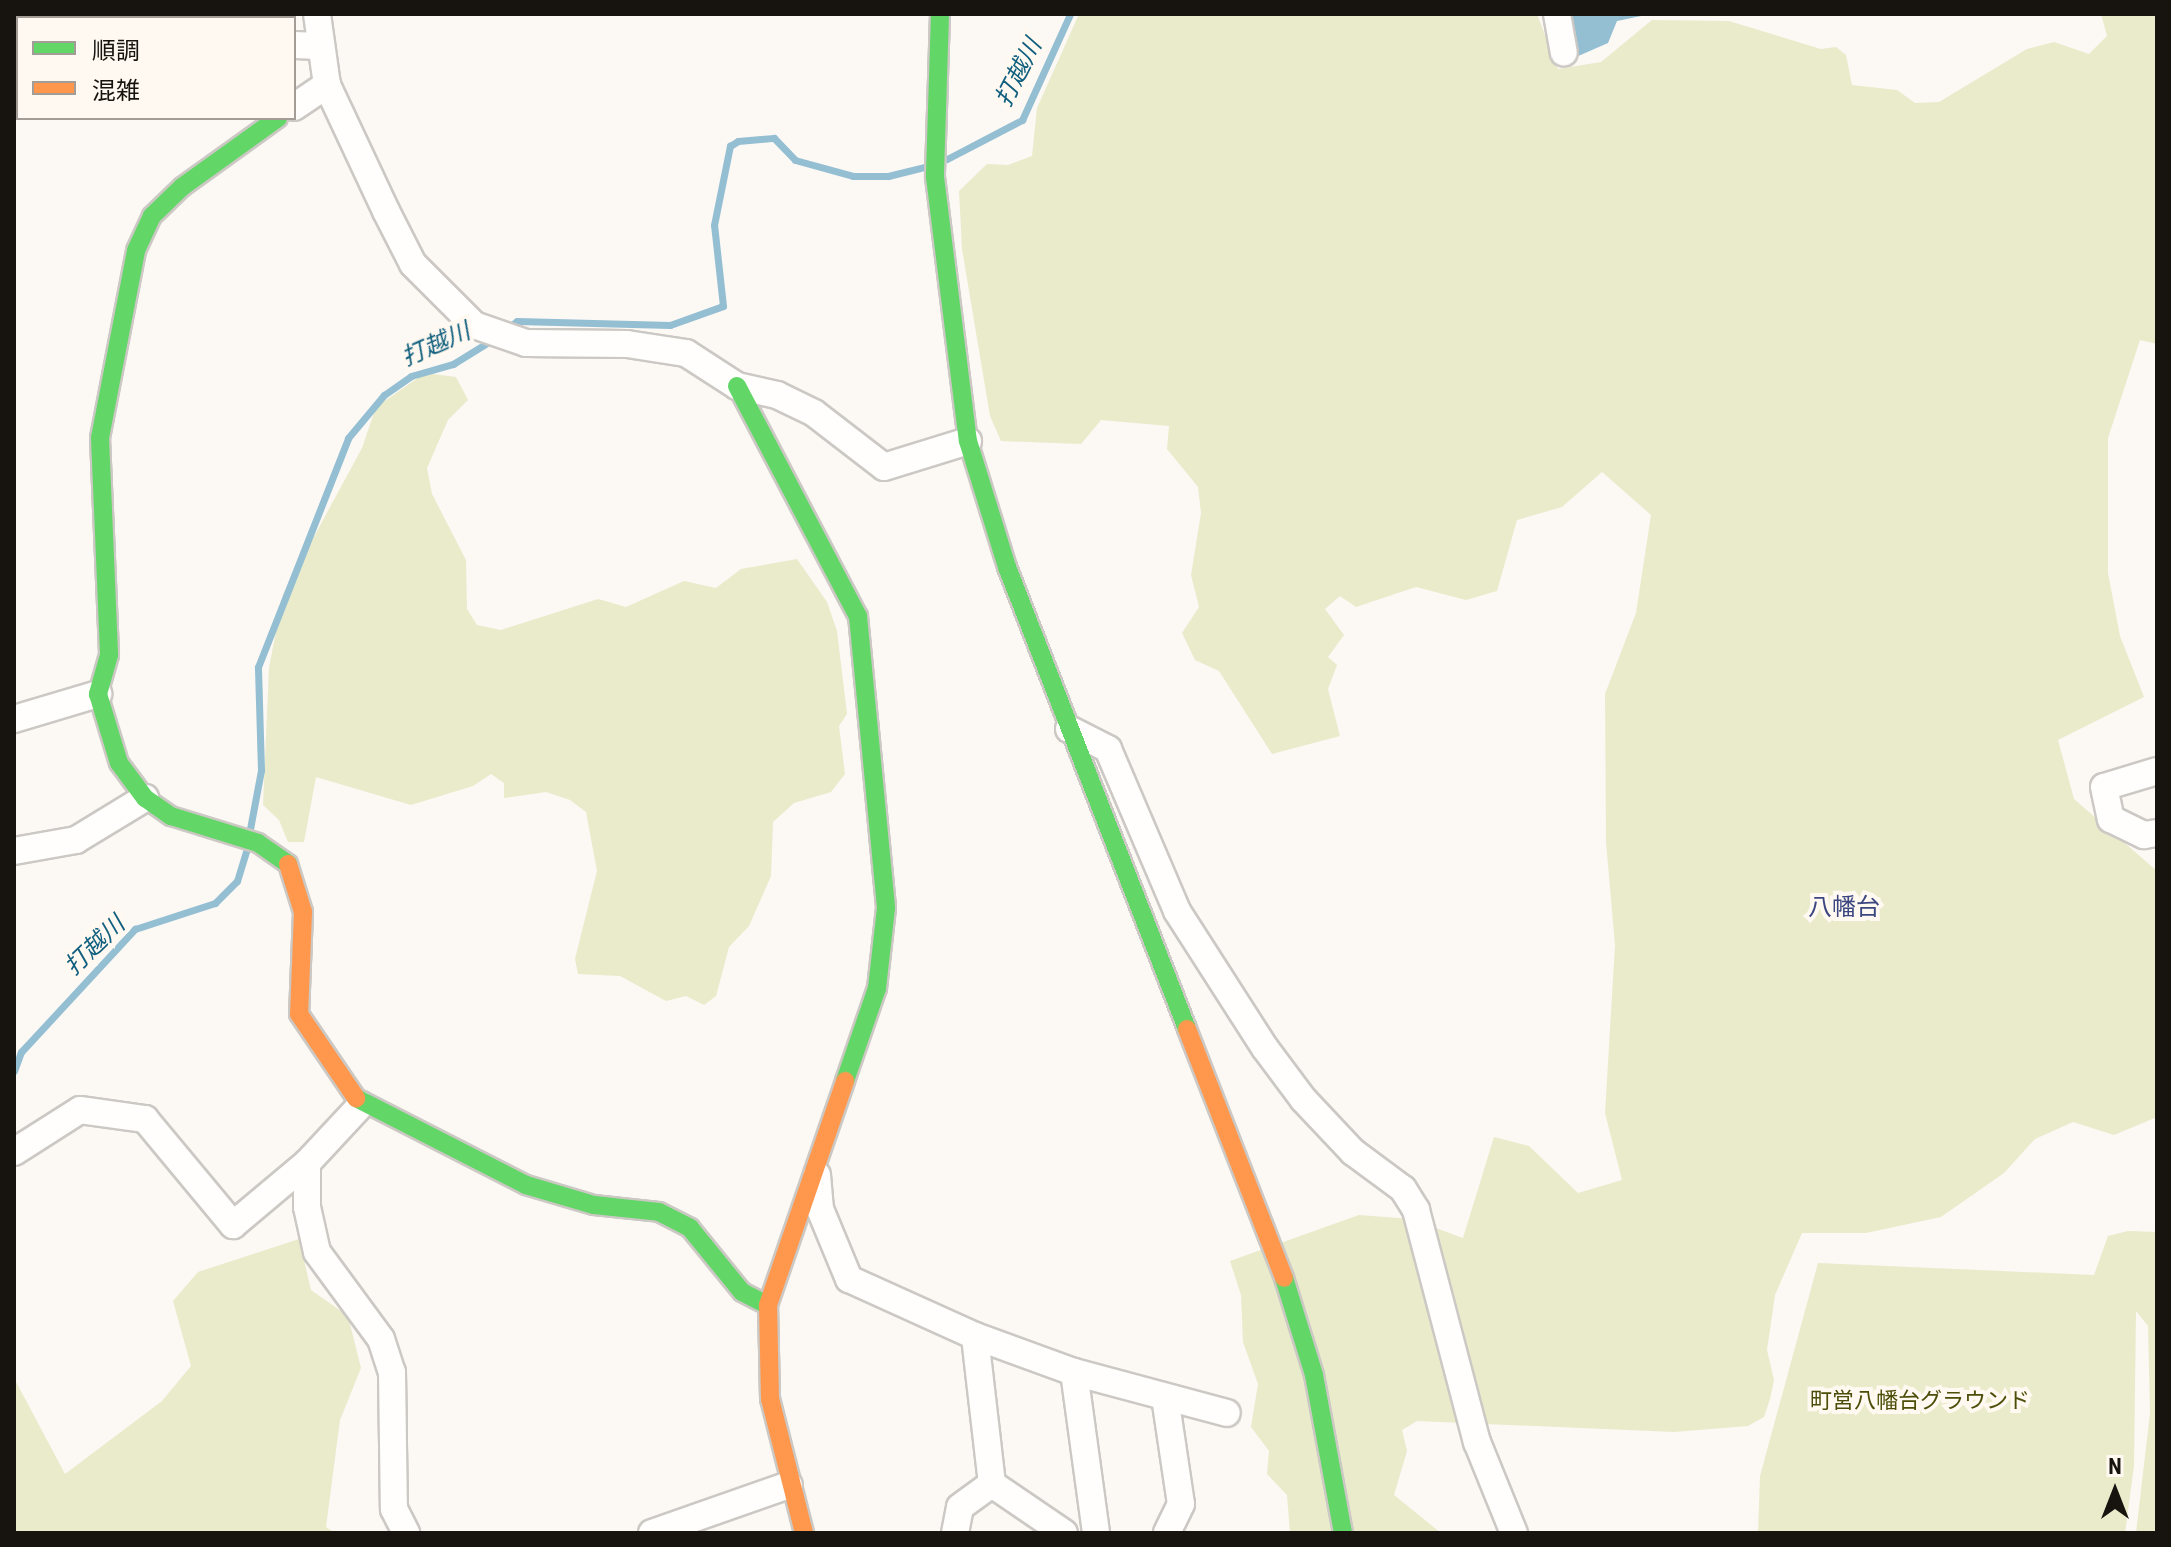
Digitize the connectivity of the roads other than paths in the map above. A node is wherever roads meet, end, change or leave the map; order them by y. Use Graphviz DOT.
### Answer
graph roads {
  1 [pos="317,14"];
  2 [pos="940,14"];
  3 [pos="1557,14"];
  4 [pos="296,45"];
  5 [pos="320,46"];
  6 [pos="1564,52"];
  7 [pos="327,85"];
  8 [pos="296,106"];
  9 [pos="275,120"];
  10 [pos="737,386"];
  11 [pos="968,441"];
  12 [pos="98,694"];
  13 [pos="14,719"];
  14 [pos="1069,729"];
  15 [pos="2157,771"];
  16 [pos="145,798"];
  17 [pos="1143,831"];
  18 [pos="2157,833"];
  19 [pos="1112,845"];
  20 [pos="14,851"];
  21 [pos="361,1105"];
  22 [pos="14,1152"];
  23 [pos="815,1156"];
  24 [pos="307,1163"];
  25 [pos="768,1305"];
  26 [pos="975,1336"];
  27 [pos="1074,1372"];
  28 [pos="1165,1397"];
  29 [pos="1227,1413"];
  30 [pos="992,1484"];
  31 [pos="789,1485"];
  32 [pos="406,1533"];
  33 [pos="652,1533"];
  34 [pos="804,1533"];
  35 [pos="955,1533"];
  36 [pos="1064,1533"];
  37 [pos="1096,1533"];
  38 [pos="1167,1533"];
  39 [pos="1343,1533"];
  40 [pos="1514,1533"];
  1 -- 5 [label="street"];
  2 -- 11 [label="street"];
  3 -- 6 [label="street"];
  4 -- 5 [label="street"];
  5 -- 7 [label="street"];
  7 -- 8 [label="street"];
  7 -- 10 [label="street"];
  9 -- 12 [label="street"];
  10 -- 11 [label="street"];
  10 -- 23 [label="street"];
  11 -- 14 [label="street"];
  12 -- 13 [label="street"];
  12 -- 16 [label="street"];
  14 -- 17 [label="street"];
  14 -- 19 [label="street"];
  15 -- 18 [label="street"];
  16 -- 20 [label="street"];
  16 -- 21 [label="street"];
  17 -- 19 [label="street"];
  17 -- 40 [label="street"];
  19 -- 39 [label="street"];
  21 -- 24 [label="street"];
  21 -- 25 [label="street"];
  22 -- 24 [label="street"];
  23 -- 25 [label="street"];
  23 -- 26 [label="street"];
  24 -- 32 [label="street"];
  25 -- 31 [label="street"];
  26 -- 27 [label="street"];
  26 -- 30 [label="street"];
  27 -- 28 [label="street"];
  27 -- 37 [label="street"];
  28 -- 29 [label="street"];
  28 -- 38 [label="street"];
  30 -- 35 [label="street"];
  30 -- 36 [label="street"];
  31 -- 33 [label="street"];
  31 -- 34 [label="street"];
}
